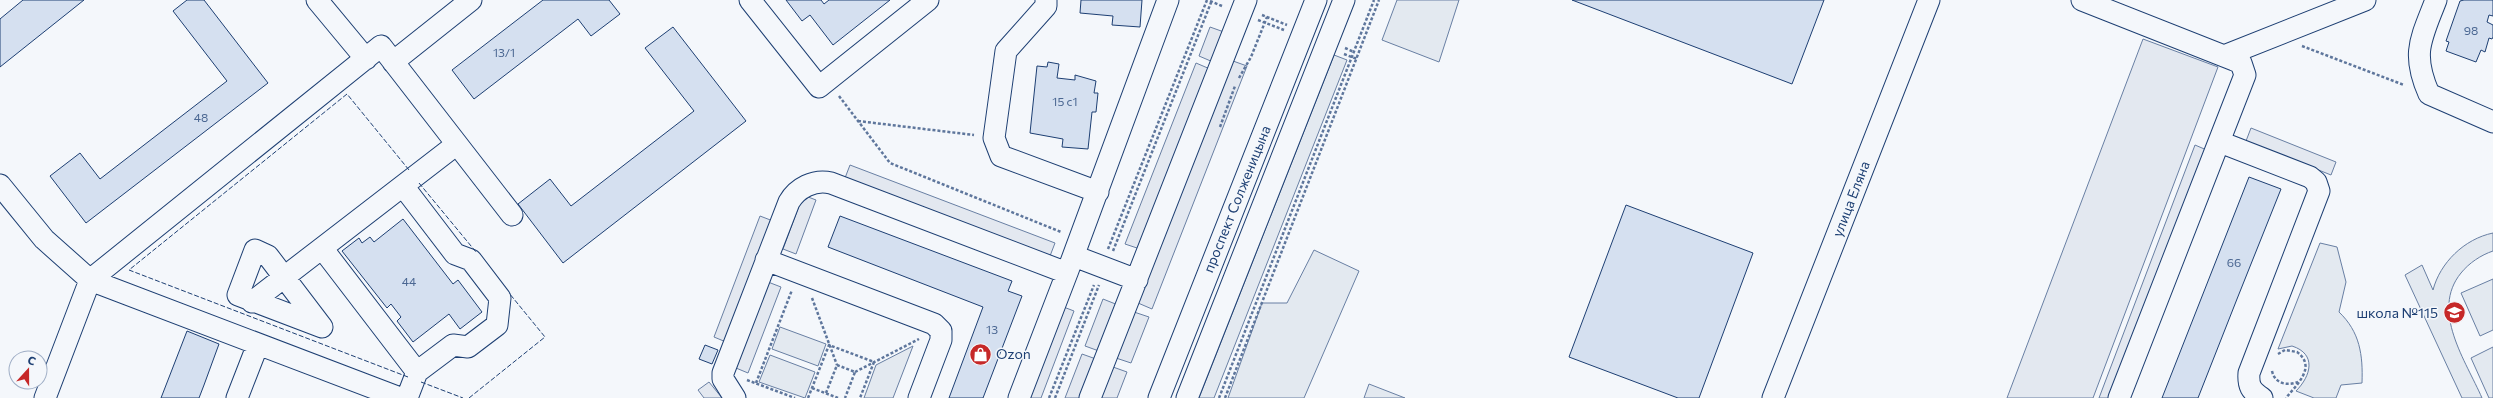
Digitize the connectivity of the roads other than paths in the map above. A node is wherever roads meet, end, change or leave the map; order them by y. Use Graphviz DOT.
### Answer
graph roads {
  1 [pos="316,0"];
  2 [pos="471,0"];
  3 [pos="750,0"];
  4 [pos="928,0"];
  5 [pos="1046,0"];
  6 [pos="1168,0"];
  7 [pos="1246,0"];
  8 [pos="1316,0"];
  9 [pos="1344,0"];
  10 [pos="1929,0"];
  11 [pos="2082,0"];
  12 [pos="2365,0"];
  13 [pos="2436,0"];
  14 [pos="2224,56"];
  15 [pos="366,59"];
  16 [pos="393,62"];
  17 [pos="2493,122"];
  18 [pos="2220,142"];
  19 [pos="457,144"];
  20 [pos="0,185"];
  21 [pos="403,186"];
  22 [pos="1098,192"];
  23 [pos="512,215"];
  24 [pos="322,248"];
  25 [pos="1074,256"];
  26 [pos="766,260"];
  27 [pos="284,277"];
  28 [pos="90,280"];
  29 [pos="1137,280"];
  30 [pos="252,302"];
  31 [pos="258,344"];
  32 [pos="418,372"];
  33 [pos="45,398"];
  34 [pos="237,398"];
  35 [pos="400,398"];
  36 [pos="407,398"];
  37 [pos="735,398"];
  38 [pos="919,398"];
  39 [pos="1019,398"];
  40 [pos="1090,398"];
  41 [pos="1158,398"];
  42 [pos="1187,398"];
  43 [pos="1773,398"];
  44 [pos="2119,398"];
  45 [pos="2262,398"];
  1 -- 15 [label="street"];
  2 -- 16 [label="street"];
  3 -- 4 [label="street"];
  5 -- 22 [label="street"];
  6 -- 22 [label="street"];
  7 -- 29 [label="street"];
  8 -- 41 [label="street, проспект Солженицына"];
  9 -- 42 [label="street, проспект Солженицына"];
  10 -- 43 [label="street, улица Еляна"];
  11 -- 14 [label="street"];
  12 -- 14 [label="street"];
  13 -- 17 [label="street"];
  14 -- 18 [label="street"];
  15 -- 16 [label="street"];
  15 -- 28 [label="street"];
  16 -- 19 [label="street"];
  18 -- 44 [label="street"];
  18 -- 45 [label="street"];
  19 -- 21 [label="street"];
  19 -- 23 [label="street"];
  20 -- 28 [label="street"];
  21 -- 24 [label="street"];
  21 -- 32 [label="street"];
  22 -- 25 [label="street"];
  24 -- 27 [label="street"];
  24 -- 32 [label="street"];
  25 -- 26 [label="street"];
  25 -- 29 [label="street"];
  25 -- 39 [label="street"];
  26 -- 37 [label="street"];
  26 -- 38 [label="street"];
  27 -- 30 [label="street"];
  27 -- 30 [label="street"];
  27 -- 30 [label="street"];
  28 -- 31 [label="street"];
  28 -- 33 [label="street"];
  29 -- 40 [label="street"];
  31 -- 34 [label="street"];
  31 -- 35 [label="street"];
  32 -- 36 [label="street"];
}
